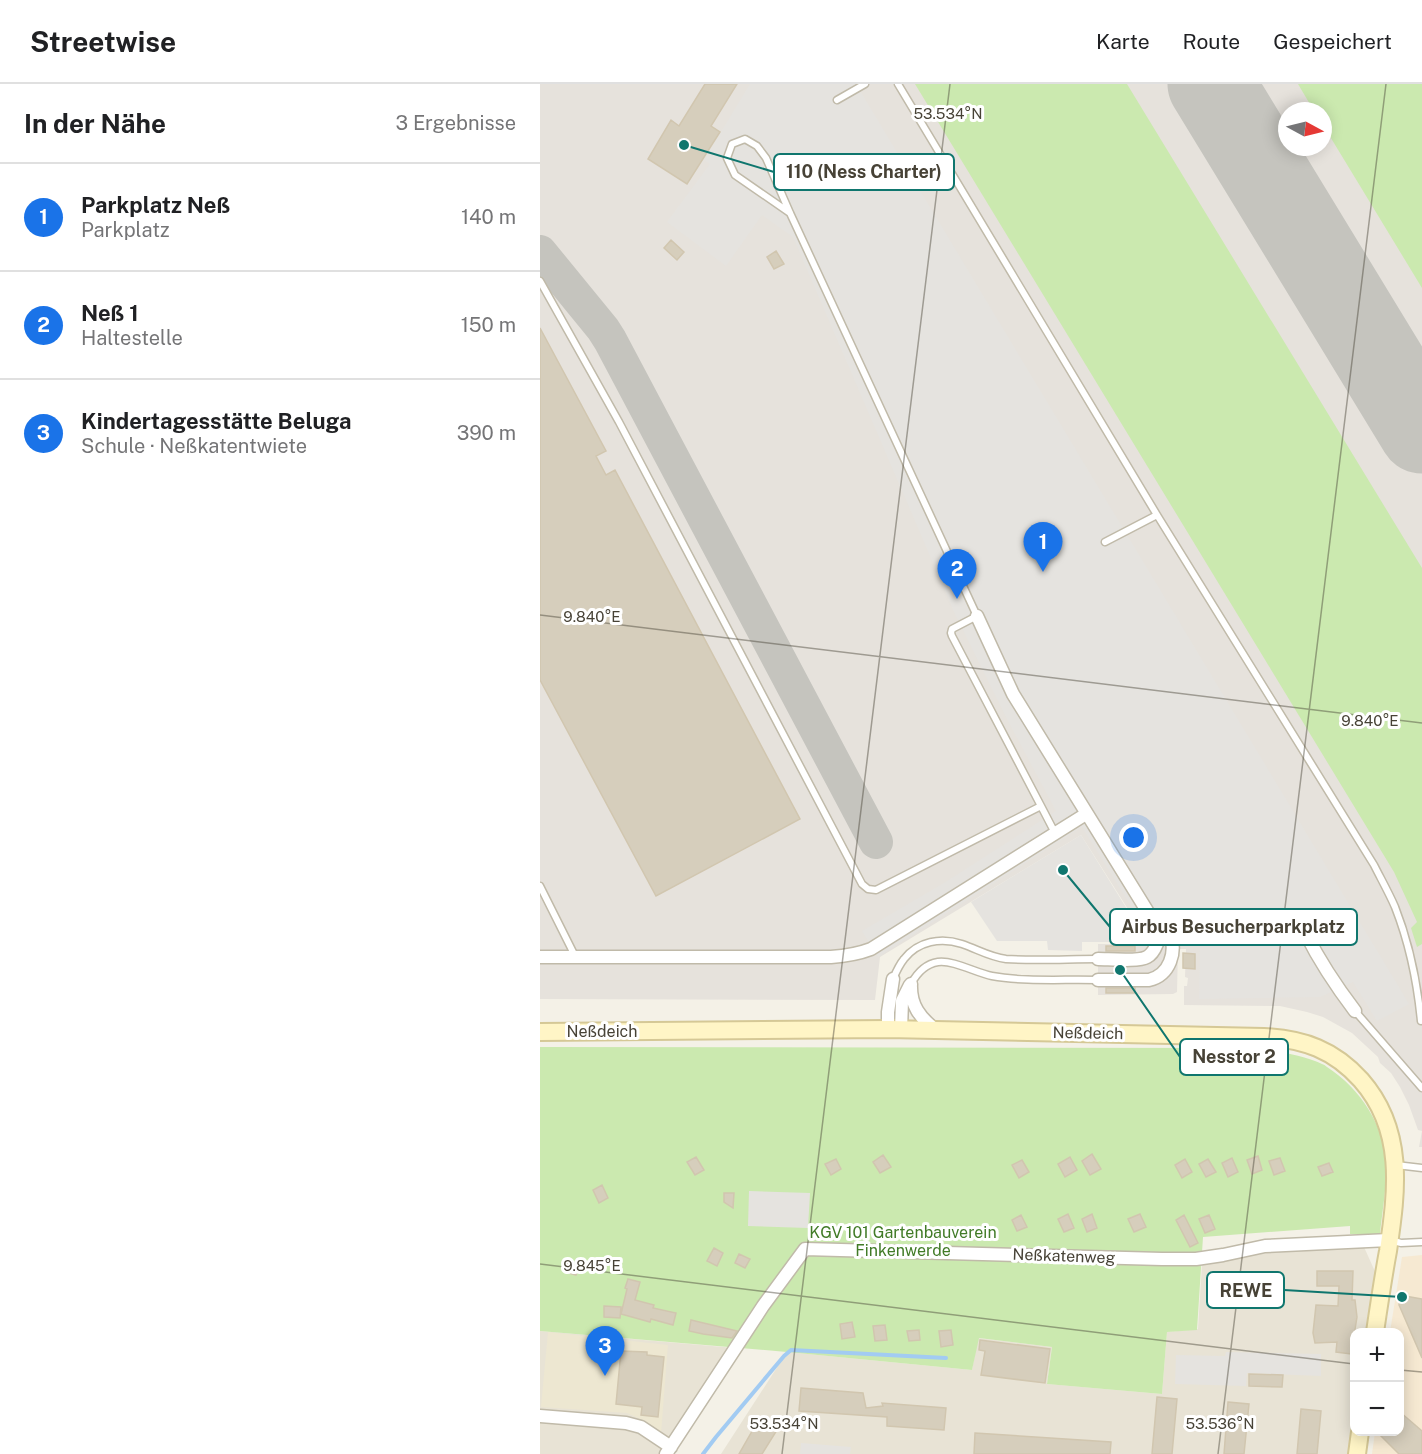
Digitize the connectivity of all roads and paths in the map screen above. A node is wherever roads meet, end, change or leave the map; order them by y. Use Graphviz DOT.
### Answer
graph roads {
  1 [pos="864,84"];
  2 [pos="898,84"];
  3 [pos="837,100"];
  4 [pos="790,213"];
  5 [pos="540,281"];
  6 [pos="1157,515"];
  7 [pos="1105,542"];
  8 [pos="977,616"];
  9 [pos="1041,806"];
  10 [pos="1086,814"];
  11 [pos="1055,833"];
  12 [pos="540,886"];
  13 [pos="1166,934"];
  14 [pos="575,956"];
  15 [pos="540,957"];
  16 [pos="1098,959"];
  17 [pos="893,979"];
  18 [pos="1098,980"];
  19 [pos="911,984"];
  20 [pos="1355,1011"];
  21 [pos="1421,1021"];
  22 [pos="894,1029"];
  23 [pos="936,1030"];
  24 [pos="540,1032"];
  25 [pos="1422,1088"];
  26 [pos="1395,1165"];
  27 [pos="1422,1168"];
  28 [pos="1389,1240"];
  29 [pos="1422,1242"];
  30 [pos="1376,1328"];
  31 [pos="540,1416"];
  32 [pos="1359,1436"];
  33 [pos="668,1450"];
  34 [pos="1356,1454"];
  1 -- 3 [label="lane"];
  2 -- 6 [label="lane"];
  4 -- 4 [label="lane"];
  4 -- 8 [label="lane"];
  5 -- 9 [label="lane"];
  6 -- 7 [label="lane"];
  6 -- 21 [label="lane"];
  8 -- 9 [label="lane"];
  8 -- 10 [label="street"];
  9 -- 11 [label="lane"];
  10 -- 11 [label="street"];
  10 -- 13 [label="street"];
  11 -- 14 [label="street"];
  12 -- 14 [label="lane"];
  13 -- 16 [label="street"];
  13 -- 18 [label="street"];
  13 -- 20 [label="street"];
  14 -- 15 [label="street"];
  16 -- 17 [label="lane"];
  17 -- 22 [label="street"];
  18 -- 19 [label="lane"];
  19 -- 22 [label="street"];
  19 -- 23 [label="street"];
  20 -- 25 [label="lane"];
  22 -- 23 [label="street, Neßdeich"];
  22 -- 24 [label="street, Neßdeich"];
  23 -- 26 [label="street, Neßdeich"];
  26 -- 27 [label="lane"];
  26 -- 28 [label="street, Neßdeich"];
  28 -- 29 [label="lane"];
  28 -- 30 [label="street, Neßdeich"];
  28 -- 33 [label="street, Neßkatenweg"];
  31 -- 33 [label="street"];
  32 -- 34 [label="street"];
}
